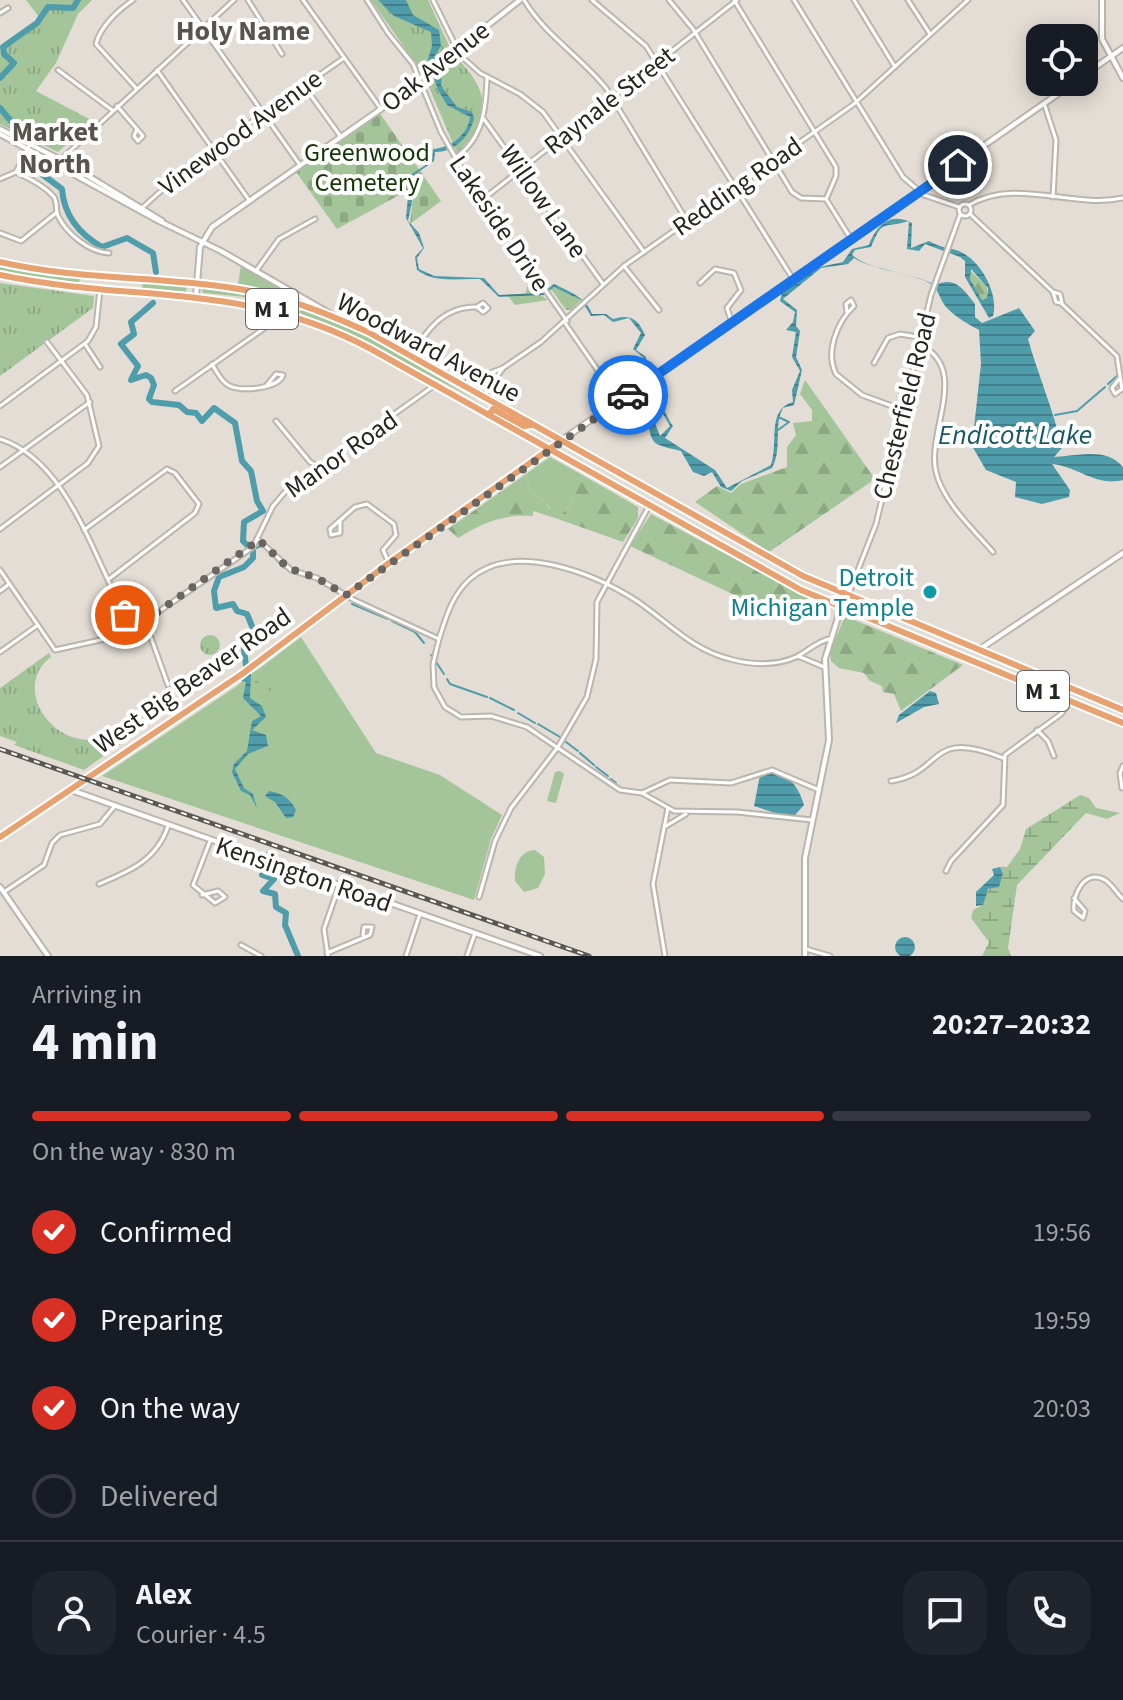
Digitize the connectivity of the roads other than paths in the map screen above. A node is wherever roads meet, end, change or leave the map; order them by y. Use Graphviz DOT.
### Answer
graph roads {
  1 [pos="133,0"];
  2 [pos="183,0"];
  3 [pos="234,0"];
  4 [pos="248,0"];
  5 [pos="303,0"];
  6 [pos="367,0"];
  7 [pos="433,0"];
  8 [pos="522,0"];
  9 [pos="592,0"];
  10 [pos="669,0"];
  11 [pos="735,0"];
  12 [pos="794,0"];
  13 [pos="854,0"];
  14 [pos="908,0"];
  15 [pos="1102,0"];
  16 [pos="966,1"];
  17 [pos="8,8"];
  18 [pos="0,13"];
  19 [pos="203,28"];
  20 [pos="695,33"];
  21 [pos="930,34"];
  22 [pos="1123,48"];
  23 [pos="457,49"];
  24 [pos="282,54"];
  25 [pos="1110,57"];
  26 [pos="344,58"];
  27 [pos="657,63"];
  28 [pos="1098,65"];
  29 [pos="895,67"];
  30 [pos="58,70"];
  31 [pos="157,70"];
  32 [pos="487,77"];
  33 [pos="420,78"];
  34 [pos="1123,78"];
  35 [pos="304,86"];
  36 [pos="136,88"];
  37 [pos="1054,96"];
  38 [pos="612,98"];
  39 [pos="857,102"];
  40 [pos="1044,103"];
  41 [pos="117,106"];
  42 [pos="381,109"];
  43 [pos="112,110"];
  44 [pos="263,114"];
  45 [pos="483,118"];
  46 [pos="137,129"];
  47 [pos="0,132"];
  48 [pos="815,132"];
  49 [pos="563,136"];
  50 [pos="341,137"];
  51 [pos="29,146"];
  52 [pos="213,149"];
  53 [pos="455,158"];
  54 [pos="773,160"];
  55 [pos="58,161"];
  56 [pos="300,165"];
  57 [pos="522,169"];
  58 [pos="16,172"];
  59 [pos="0,179"];
  60 [pos="733,189"];
  61 [pos="919,192"];
  62 [pos="1053,197"];
  63 [pos="1123,198"];
  64 [pos="826,199"];
  65 [pos="482,200"];
  66 [pos="250,201"];
  67 [pos="969,205"];
  68 [pos="959,207"];
  69 [pos="142,209"];
  70 [pos="56,213"];
  71 [pos="970,214"];
  72 [pos="960,215"];
  73 [pos="315,219"];
  74 [pos="687,221"];
  75 [pos="0,233"];
  76 [pos="851,239"];
  77 [pos="202,241"];
  78 [pos="644,252"];
  79 [pos="109,253"];
  80 [pos="0,262"];
  81 [pos="624,266"];
  82 [pos="256,271"];
  83 [pos="0,275"];
  84 [pos="88,275"];
  85 [pos="140,279"];
  86 [pos="793,279"];
  87 [pos="700,283"];
  88 [pos="197,284"];
  89 [pos="603,284"];
  90 [pos="82,287"];
  91 [pos="100,288"];
  92 [pos="135,291"];
  93 [pos="293,291"];
  94 [pos="1053,292"];
  95 [pos="268,294"];
  96 [pos="196,296"];
  97 [pos="287,300"];
  98 [pos="1061,303"];
  99 [pos="304,305"];
  100 [pos="260,306"];
  101 [pos="477,307"];
  102 [pos="659,310"];
  103 [pos="847,312"];
  104 [pos="285,313"];
  105 [pos="297,316"];
  106 [pos="334,317"];
  107 [pos="566,322"];
  108 [pos="732,322"];
  109 [pos="920,337"];
  110 [pos="47,342"];
  111 [pos="85,344"];
  112 [pos="918,344"];
  113 [pos="411,357"];
  114 [pos="62,361"];
  115 [pos="874,363"];
  116 [pos="212,364"];
  117 [pos="100,367"];
  118 [pos="503,368"];
  119 [pos="1119,379"];
  120 [pos="267,385"];
  121 [pos="435,385"];
  122 [pos="462,386"];
  123 [pos="175,391"];
  124 [pos="455,396"];
  125 [pos="483,398"];
  126 [pos="619,401"];
  127 [pos="90,402"];
  128 [pos="0,406"];
  129 [pos="903,410"];
  130 [pos="489,415"];
  131 [pos="276,421"];
  132 [pos="532,425"];
  133 [pos="0,439"];
  134 [pos="561,441"];
  135 [pos="24,449"];
  136 [pos="549,450"];
  137 [pos="313,464"];
  138 [pos="0,467"];
  139 [pos="321,468"];
  140 [pos="313,473"];
  141 [pos="638,485"];
  142 [pos="57,486"];
  143 [pos="629,495"];
  144 [pos="656,496"];
  145 [pos="649,506"];
  146 [pos="340,521"];
  147 [pos="0,529"];
  148 [pos="84,530"];
  149 [pos="259,540"];
  150 [pos="742,544"];
  151 [pos="993,552"];
  152 [pos="1123,553"];
  153 [pos="735,555"];
  154 [pos="769,559"];
  155 [pos="389,563"];
  156 [pos="0,570"];
  157 [pos="763,570"];
  158 [pos="109,579"];
  159 [pos="604,583"];
  160 [pos="9,584"];
  161 [pos="0,591"];
  162 [pos="346,595"];
  163 [pos="847,597"];
  164 [pos="871,607"];
  165 [pos="841,608"];
  166 [pos="896,617"];
  167 [pos="865,618"];
  168 [pos="145,621"];
  169 [pos="38,625"];
  170 [pos="132,627"];
  171 [pos="890,628"];
  172 [pos="439,639"];
  173 [pos="829,639"];
  174 [pos="978,651"];
  175 [pos="0,652"];
  176 [pos="798,656"];
  177 [pos="963,659"];
  178 [pos="824,667"];
  179 [pos="1031,672"];
  180 [pos="1023,683"];
  181 [pos="168,685"];
  182 [pos="1070,702"];
  183 [pos="1123,710"];
  184 [pos="1123,723"];
  185 [pos="1037,730"];
  186 [pos="558,747"];
  187 [pos="1054,756"];
  188 [pos="1003,758"];
  189 [pos="1123,766"];
  190 [pos="891,781"];
  191 [pos="1122,788"];
  192 [pos="68,789"];
  193 [pos="819,790"];
  194 [pos="642,793"];
  195 [pos="114,807"];
  196 [pos="668,808"];
  197 [pos="690,812"];
  198 [pos="812,820"];
  199 [pos="168,826"];
  200 [pos="666,826"];
  201 [pos="0,837"];
  202 [pos="210,841"];
  203 [pos="946,871"];
  204 [pos="99,884"];
  205 [pos="339,886"];
  206 [pos="2,890"];
  207 [pos="202,895"];
  208 [pos="479,897"];
  209 [pos="1074,898"];
  210 [pos="1123,899"];
  211 [pos="420,914"];
  212 [pos="475,933"];
  213 [pos="363,935"];
  214 [pos="241,945"];
  215 [pos="806,949"];
  216 [pos="327,955"];
  217 [pos="48,956"];
  218 [pos="261,956"];
  219 [pos="406,956"];
  220 [pos="467,956"];
  221 [pos="540,956"];
  222 [pos="665,956"];
  223 [pos="805,956"];
  224 [pos="830,956"];
  1 -- 36 [label="street"];
  2 -- 19 [label="street"];
  3 -- 19 [label="street"];
  4 -- 24 [label="street"];
  5 -- 26 [label="street"];
  6 -- 33 [label="street, Lakeside Drive"];
  7 -- 23 [label="street"];
  8 -- 23 [label="street, Oak Avenue"];
  8 -- 38 [label="street"];
  9 -- 27 [label="street"];
  10 -- 20 [label="street"];
  11 -- 20 [label="street, Raynale Street"];
  11 -- 48 [label="street"];
  12 -- 39 [label="street"];
  13 -- 29 [label="street"];
  14 -- 21 [label="street"];
  15 -- 25 [label="street"];
  16 -- 21 [label="street, Redding Road"];
  17 -- 18 [label="street"];
  19 -- 31 [label="street"];
  19 -- 44 [label="street"];
  20 -- 27 [label="street, Raynale Street"];
  20 -- 54 [label="street"];
  21 -- 29 [label="street, Redding Road"];
  22 -- 25 [label="street"];
  23 -- 32 [label="street"];
  23 -- 33 [label="street, Oak Avenue"];
  25 -- 28 [label="street"];
  25 -- 34 [label="street"];
  26 -- 35 [label="street, Vinewood Avenue"];
  26 -- 42 [label="street"];
  27 -- 38 [label="street, Raynale Street"];
  27 -- 60 [label="street"];
  29 -- 39 [label="street, Redding Road"];
  30 -- 43 [label="street"];
  31 -- 36 [label="street"];
  31 -- 52 [label="street"];
  32 -- 45 [label="street"];
  32 -- 49 [label="street"];
  33 -- 42 [label="street, Oak Avenue"];
  33 -- 53 [label="street, Lakeside Drive"];
  35 -- 44 [label="street, Vinewood Avenue"];
  35 -- 50 [label="street"];
  36 -- 41 [label="street"];
  37 -- 40 [label="street"];
  38 -- 49 [label="street, Raynale Street"];
  38 -- 74 [label="street"];
  39 -- 48 [label="street, Redding Road"];
  39 -- 61 [label="street"];
  40 -- 61 [label="street"];
  40 -- 62 [label="street"];
  41 -- 43 [label="street"];
  41 -- 46 [label="street"];
  42 -- 50 [label="street, Oak Avenue"];
  43 -- 55 [label="street"];
  44 -- 52 [label="street, Vinewood Avenue"];
  44 -- 56 [label="street"];
  45 -- 53 [label="street"];
  45 -- 57 [label="street, Willow Lane"];
  47 -- 51 [label="street"];
  48 -- 54 [label="street, Redding Road"];
  48 -- 64 [label="street"];
  49 -- 57 [label="street, Raynale Street"];
  49 -- 78 [label="street"];
  50 -- 56 [label="street, Oak Avenue"];
  51 -- 55 [label="street"];
  51 -- 58 [label="street"];
  52 -- 66 [label="street"];
  52 -- 69 [label="street, Vinewood Avenue"];
  53 -- 65 [label="street, Lakeside Drive"];
  54 -- 60 [label="street, Redding Road"];
  54 -- 64 [label="street"];
  55 -- 69 [label="street"];
  56 -- 66 [label="street, Oak Avenue"];
  57 -- 65 [label="street, Raynale Street"];
  57 -- 89 [label="street, Willow Lane"];
  58 -- 59 [label="street"];
  58 -- 70 [label="street"];
  60 -- 74 [label="street, Redding Road"];
  60 -- 86 [label="street"];
  61 -- 68 [label="street"];
  61 -- 76 [label="street"];
  62 -- 63 [label="street"];
  62 -- 67 [label="street"];
  64 -- 76 [label="street"];
  65 -- 107 [label="street, Lakeside Drive"];
  66 -- 77 [label="street, Oak Avenue"];
  67 -- 68 [label="street"];
  67 -- 71 [label="street"];
  68 -- 72 [label="street"];
  69 -- 77 [label="street"];
  70 -- 75 [label="street"];
  70 -- 79 [label="street"];
  71 -- 72 [label="street"];
  71 -- 94 [label="street"];
  72 -- 109 [label="street, Chesterfield Road"];
  73 -- 82 [label="street"];
  74 -- 78 [label="street, Redding Road"];
  76 -- 86 [label="street"];
  77 -- 82 [label="street"];
  77 -- 88 [label="street"];
  78 -- 81 [label="street, Redding Road"];
  80 -- 84 [label="main road, Woodward Avenue / M 1"];
  81 -- 89 [label="street, Redding Road"];
  81 -- 102 [label="street"];
  82 -- 93 [label="street"];
  83 -- 90 [label="main road, Woodward Avenue / M 1"];
  84 -- 85 [label="main road, Woodward Avenue / M 1"];
  84 -- 90 [label="main road"];
  85 -- 88 [label="main road, Woodward Avenue / M 1"];
  85 -- 92 [label="main road"];
  86 -- 108 [label="street"];
  87 -- 108 [label="street"];
  88 -- 95 [label="main road, Woodward Avenue / M 1"];
  88 -- 96 [label="street"];
  89 -- 107 [label="street, Redding Road"];
  90 -- 91 [label="main road, Woodward Avenue / M 1"];
  91 -- 92 [label="main road, Woodward Avenue / M 1"];
  91 -- 111 [label="street"];
  92 -- 96 [label="main road, Woodward Avenue / M 1"];
  93 -- 97 [label="main road"];
  93 -- 106 [label="street"];
  94 -- 98 [label="street"];
  94 -- 98 [label="street"];
  95 -- 97 [label="main road, Woodward Avenue / M 1"];
  95 -- 100 [label="main road"];
  96 -- 100 [label="main road, Woodward Avenue / M 1"];
  97 -- 99 [label="main road, Woodward Avenue / M 1"];
  98 -- 119 [label="street"];
  99 -- 105 [label="main road"];
  99 -- 106 [label="main road, Woodward Avenue / M 1"];
  100 -- 104 [label="main road, Woodward Avenue / M 1"];
  101 -- 113 [label="street"];
  103 -- 129 [label="street"];
  104 -- 105 [label="main road, Woodward Avenue / M 1"];
  104 -- 116 [label="street"];
  105 -- 121 [label="main road, Woodward Avenue / M 1"];
  106 -- 113 [label="main road, Woodward Avenue / M 1"];
  107 -- 118 [label="street, Redding Road"];
  107 -- 126 [label="street, Lakeside Drive"];
  108 -- 126 [label="street"];
  109 -- 112 [label="street, Chesterfield Road"];
  109 -- 115 [label="street"];
  110 -- 114 [label="street"];
  111 -- 114 [label="street"];
  111 -- 117 [label="street"];
  112 -- 129 [label="street, Chesterfield Road"];
  112 -- 151 [label="street"];
  113 -- 122 [label="main road, Woodward Avenue / M 1"];
  114 -- 127 [label="street"];
  114 -- 128 [label="street"];
  116 -- 120 [label="street"];
  116 -- 123 [label="street"];
  118 -- 122 [label="street, Redding Road"];
  118 -- 125 [label="street, Redding Road"];
  121 -- 124 [label="main road, M 1"];
  121 -- 139 [label="street, Manor Road"];
  122 -- 125 [label="main road, Woodward Avenue / M 1"];
  124 -- 125 [label="main road"];
  124 -- 130 [label="main road, Woodward Avenue / M 1"];
  125 -- 132 [label="main road, Woodward Avenue / M 1"];
  126 -- 134 [label="street"];
  127 -- 135 [label="street"];
  127 -- 142 [label="street"];
  129 -- 163 [label="street, Chesterfield Road"];
  130 -- 132 [label="main road"];
  130 -- 136 [label="main road, Woodward Avenue / M 1"];
  131 -- 137 [label="street"];
  132 -- 134 [label="main road, Woodward Avenue / M 1"];
  133 -- 135 [label="street"];
  134 -- 136 [label="main road, West Big Beaver Road"];
  134 -- 141 [label="main road, Woodward Avenue / M 1"];
  135 -- 138 [label="street"];
  135 -- 142 [label="street"];
  136 -- 143 [label="main road, Woodward Avenue / M 1"];
  136 -- 155 [label="main road, West Big Beaver Road"];
  137 -- 139 [label="street"];
  137 -- 140 [label="street"];
  139 -- 140 [label="street, Manor Road"];
  140 -- 149 [label="street, Manor Road"];
  141 -- 143 [label="main road"];
  141 -- 144 [label="main road, M 1"];
  142 -- 147 [label="street"];
  142 -- 148 [label="street"];
  143 -- 145 [label="main road, Woodward Avenue / M 1"];
  144 -- 145 [label="main road"];
  144 -- 150 [label="main road, M 1"];
  145 -- 153 [label="main road, Woodward Avenue / M 1"];
  145 -- 159 [label="street"];
  146 -- 155 [label="street"];
  148 -- 158 [label="street"];
  148 -- 158 [label="street"];
  149 -- 162 [label="street"];
  149 -- 168 [label="street, Manor Road"];
  150 -- 153 [label="main road"];
  150 -- 154 [label="main road, M 1"];
  152 -- 174 [label="street"];
  153 -- 157 [label="main road, Woodward Avenue / M 1"];
  154 -- 157 [label="main road"];
  154 -- 163 [label="main road, M 1"];
  155 -- 162 [label="main road, West Big Beaver Road"];
  156 -- 160 [label="street"];
  157 -- 165 [label="main road, Woodward Avenue / M 1"];
  158 -- 170 [label="street"];
  159 -- 172 [label="street"];
  159 -- 176 [label="street"];
  159 -- 186 [label="street"];
  160 -- 161 [label="street"];
  160 -- 169 [label="street"];
  162 -- 172 [label="street"];
  162 -- 192 [label="main road, West Big Beaver Road"];
  163 -- 164 [label="main road, M 1"];
  164 -- 166 [label="main road, M 1"];
  164 -- 167 [label="main road"];
  165 -- 167 [label="main road, Woodward Avenue / M 1"];
  165 -- 173 [label="street"];
  166 -- 171 [label="main road"];
  166 -- 174 [label="main road, M 1"];
  167 -- 171 [label="main road, Woodward Avenue / M 1"];
  168 -- 170 [label="street, Manor Road"];
  168 -- 181 [label="street"];
  169 -- 170 [label="street, Manor Road"];
  169 -- 175 [label="street"];
  171 -- 177 [label="main road, Woodward Avenue / M 1"];
  172 -- 186 [label="street"];
  173 -- 176 [label="street"];
  173 -- 178 [label="street"];
  174 -- 177 [label="main road"];
  174 -- 179 [label="main road, M 1"];
  176 -- 178 [label="street"];
  177 -- 180 [label="main road, Woodward Avenue / M 1"];
  178 -- 193 [label="street"];
  179 -- 180 [label="main road"];
  179 -- 183 [label="main road, M 1"];
  180 -- 182 [label="main road, Woodward Avenue / M 1"];
  182 -- 184 [label="main road, Woodward Avenue / M 1"];
  182 -- 185 [label="street"];
  185 -- 187 [label="street"];
  185 -- 188 [label="street"];
  186 -- 194 [label="street"];
  186 -- 208 [label="street"];
  188 -- 190 [label="street"];
  188 -- 203 [label="street"];
  189 -- 191 [label="street"];
  192 -- 195 [label="street, Kensington Road"];
  192 -- 201 [label="main road, West Big Beaver Road"];
  193 -- 194 [label="street"];
  193 -- 198 [label="street"];
  194 -- 196 [label="street"];
  195 -- 199 [label="street, Kensington Road"];
  195 -- 206 [label="street"];
  196 -- 197 [label="street"];
  196 -- 200 [label="street"];
  197 -- 198 [label="street"];
  197 -- 200 [label="street"];
  198 -- 215 [label="street"];
  199 -- 202 [label="street, Kensington Road"];
  199 -- 204 [label="street"];
  200 -- 222 [label="street"];
  202 -- 205 [label="street, Kensington Road"];
  202 -- 207 [label="street"];
  205 -- 211 [label="street, Kensington Road"];
  205 -- 216 [label="street"];
  206 -- 217 [label="street"];
  207 -- 207 [label="street"];
  209 -- 209 [label="street"];
  209 -- 210 [label="street"];
  211 -- 212 [label="street, Kensington Road"];
  211 -- 219 [label="street"];
  212 -- 220 [label="street"];
  212 -- 221 [label="street, Kensington Road"];
  213 -- 216 [label="street"];
  214 -- 218 [label="street"];
  215 -- 223 [label="street"];
  215 -- 224 [label="street"];
}
